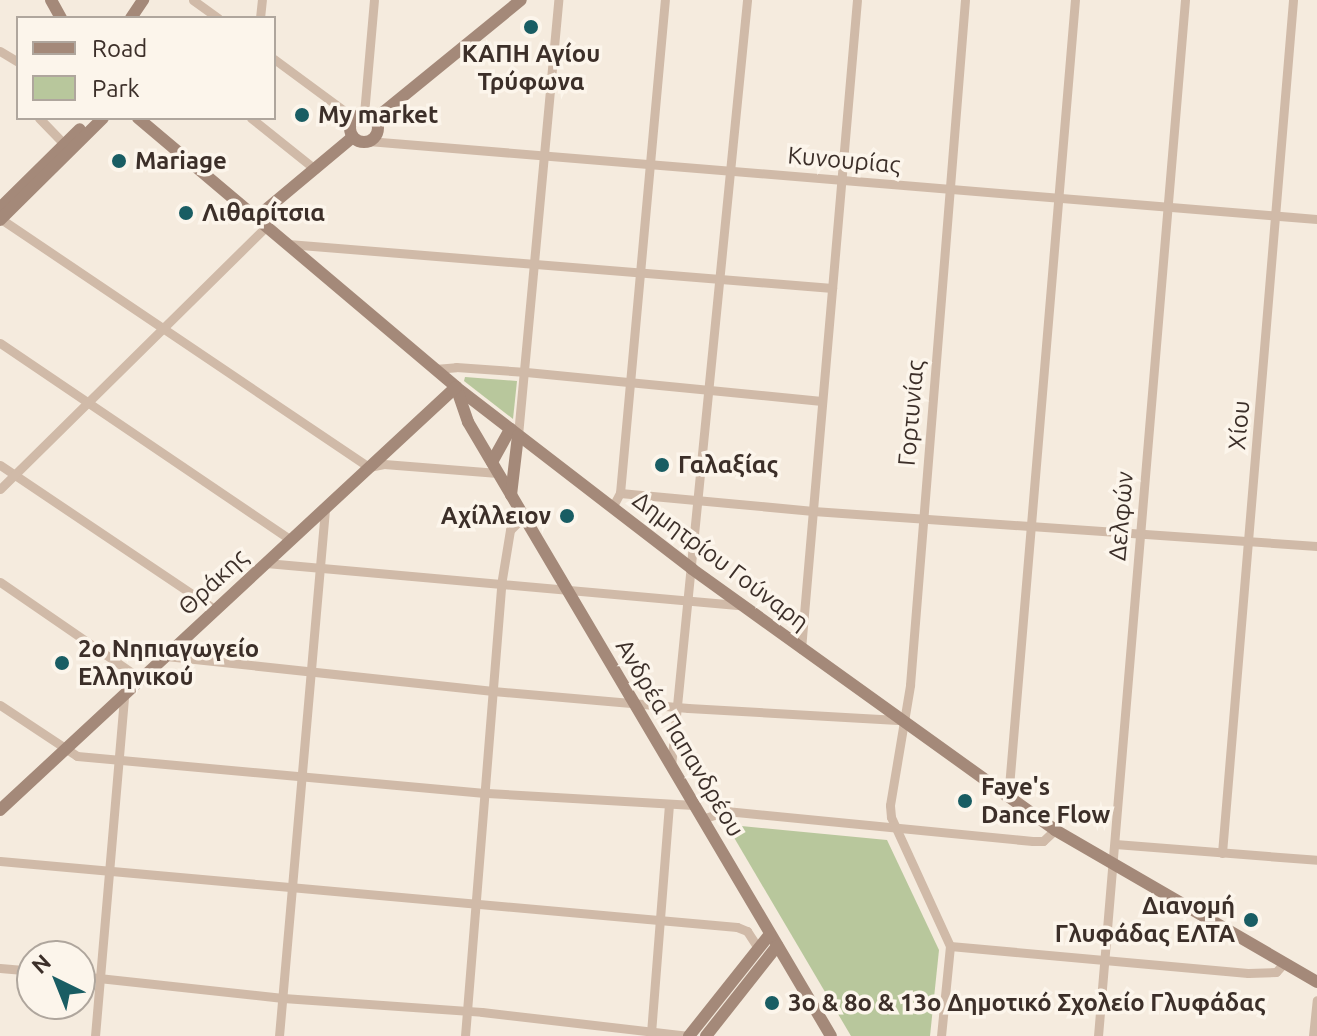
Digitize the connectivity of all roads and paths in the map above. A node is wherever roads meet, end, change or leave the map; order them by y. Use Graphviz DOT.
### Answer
graph roads {
  1 [pos="193,0"];
  2 [pos="374,0"];
  3 [pos="521,0"];
  4 [pos="558,0"];
  5 [pos="665,0"];
  6 [pos="747,0"];
  7 [pos="857,0"];
  8 [pos="965,0"];
  9 [pos="1075,0"];
  10 [pos="1185,0"];
  11 [pos="1293,0"];
  12 [pos="215,16"];
  13 [pos="276,60"];
  14 [pos="364,117"];
  15 [pos="41,120"];
  16 [pos="96,120"];
  17 [pos="96,120"];
  18 [pos="254,120"];
  19 [pos="143,122"];
  20 [pos="353,137"];
  21 [pos="368,141"];
  22 [pos="64,144"];
  23 [pos="543,156"];
  24 [pos="649,164"];
  25 [pos="315,169"];
  26 [pos="729,171"];
  27 [pos="841,180"];
  28 [pos="949,189"];
  29 [pos="1058,198"];
  30 [pos="1167,207"];
  31 [pos="0,208"];
  32 [pos="1275,216"];
  33 [pos="0,219"];
  34 [pos="1317,219"];
  35 [pos="261,222"];
  36 [pos="288,244"];
  37 [pos="534,264"];
  38 [pos="639,272"];
  39 [pos="719,278"];
  40 [pos="832,288"];
  41 [pos="161,330"];
  42 [pos="0,343"];
  43 [pos="435,369"];
  44 [pos="526,372"];
  45 [pos="630,382"];
  46 [pos="456,387"];
  47 [pos="709,389"];
  48 [pos="89,401"];
  49 [pos="822,401"];
  50 [pos="514,432"];
  51 [pos="546,456"];
  52 [pos="0,465"];
  53 [pos="369,467"];
  54 [pos="495,468"];
  55 [pos="513,469"];
  56 [pos="15,475"];
  57 [pos="0,489"];
  58 [pos="620,493"];
  59 [pos="511,495"];
  60 [pos="699,498"];
  61 [pos="613,506"];
  62 [pos="325,509"];
  63 [pos="813,511"];
  64 [pos="923,516"];
  65 [pos="523,517"];
  66 [pos="1031,525"];
  67 [pos="1139,533"];
  68 [pos="291,540"];
  69 [pos="1249,540"];
  70 [pos="1317,546"];
  71 [pos="266,563"];
  72 [pos="322,568"];
  73 [pos="692,569"];
  74 [pos="0,582"];
  75 [pos="501,585"];
  76 [pos="568,592"];
  77 [pos="689,600"];
  78 [pos="740,605"];
  79 [pos="216,610"];
  80 [pos="801,649"];
  81 [pos="166,656"];
  82 [pos="311,674"];
  83 [pos="141,679"];
  84 [pos="493,691"];
  85 [pos="124,695"];
  86 [pos="633,702"];
  87 [pos="0,705"];
  88 [pos="678,707"];
  89 [pos="900,721"];
  90 [pos="65,750"];
  91 [pos="119,760"];
  92 [pos="671,766"];
  93 [pos="302,776"];
  94 [pos="487,793"];
  95 [pos="1004,796"];
  96 [pos="2,805"];
  97 [pos="669,805"];
  98 [pos="694,805"];
  99 [pos="702,819"];
  100 [pos="0,822"];
  101 [pos="896,827"];
  102 [pos="1055,830"];
  103 [pos="1115,844"];
  104 [pos="1222,853"];
  105 [pos="1317,860"];
  106 [pos="0,861"];
  107 [pos="1114,865"];
  108 [pos="108,870"];
  109 [pos="294,887"];
  110 [pos="476,904"];
  111 [pos="660,921"];
  112 [pos="770,934"];
  113 [pos="777,946"];
  114 [pos="950,946"];
  115 [pos="758,948"];
  116 [pos="1105,958"];
  117 [pos="1284,963"];
  118 [pos="96,978"];
  119 [pos="101,978"];
  120 [pos="1317,982"];
  121 [pos="283,998"];
  122 [pos="1317,1000"];
  123 [pos="467,1012"];
  124 [pos="651,1033"];
  125 [pos="95,1036"];
  126 [pos="279,1036"];
  127 [pos="465,1036"];
  128 [pos="689,1036"];
  129 [pos="706,1036"];
  130 [pos="831,1036"];
  131 [pos="941,1036"];
  132 [pos="1098,1036"];
  133 [pos="1313,1036"];
  1 -- 12 [label="street"];
  2 -- 14 [label="street"];
  3 -- 14 [label="main road"];
  4 -- 23 [label="street"];
  5 -- 24 [label="street"];
  6 -- 26 [label="street"];
  7 -- 27 [label="street"];
  8 -- 28 [label="street, Γορτυνίας"];
  9 -- 29 [label="street"];
  10 -- 30 [label="street, Δελφών"];
  11 -- 32 [label="street, Χίου"];
  13 -- 14 [label="street"];
  14 -- 20 [label="main road"];
  14 -- 21 [label="main road"];
  15 -- 22 [label="street"];
  16 -- 22 [label="main road"];
  17 -- 33 [label="main road"];
  18 -- 25 [label="street"];
  19 -- 35 [label="main road, Δημητρίου Γούναρη"];
  20 -- 21 [label="main road"];
  20 -- 25 [label="main road"];
  21 -- 23 [label="street, Κυνουρίας"];
  22 -- 31 [label="main road"];
  23 -- 24 [label="street, Κυνουρίας"];
  23 -- 37 [label="street"];
  24 -- 26 [label="street, Κυνουρίας"];
  24 -- 38 [label="street"];
  25 -- 35 [label="main road"];
  26 -- 27 [label="street, Κυνουρίας"];
  26 -- 39 [label="street"];
  27 -- 28 [label="street, Κυνουρίας"];
  27 -- 40 [label="street"];
  28 -- 29 [label="street, Κυνουρίας"];
  28 -- 64 [label="street, Γορτυνίας"];
  29 -- 30 [label="street, Κυνουρίας"];
  29 -- 66 [label="street"];
  30 -- 32 [label="street, Κυνουρίας"];
  30 -- 67 [label="street, Δελφών"];
  32 -- 34 [label="street, Κυνουρίας"];
  32 -- 69 [label="street, Χίου"];
  33 -- 41 [label="street"];
  35 -- 36 [label="main road, Δημητρίου Γούναρη"];
  35 -- 41 [label="street"];
  36 -- 37 [label="street"];
  36 -- 43 [label="main road, Δημητρίου Γούναρη"];
  37 -- 38 [label="street"];
  37 -- 44 [label="street"];
  38 -- 39 [label="street"];
  38 -- 45 [label="street"];
  39 -- 40 [label="street"];
  39 -- 47 [label="street"];
  40 -- 49 [label="street"];
  41 -- 48 [label="street"];
  41 -- 53 [label="street"];
  42 -- 48 [label="street"];
  43 -- 44 [label="street"];
  43 -- 46 [label="main road, Δημητρίου Γούναρη"];
  44 -- 45 [label="street"];
  44 -- 50 [label="street"];
  45 -- 47 [label="street"];
  45 -- 58 [label="street"];
  46 -- 50 [label="main road, Δημητρίου Γούναρη"];
  46 -- 53 [label="main road, Θράκης"];
  46 -- 54 [label="main road, Ανδρέα Παπανδρέου"];
  47 -- 49 [label="street"];
  47 -- 60 [label="street"];
  48 -- 56 [label="street"];
  48 -- 68 [label="street"];
  49 -- 63 [label="street"];
  50 -- 51 [label="main road, Δημητρίου Γούναρη"];
  50 -- 54 [label="main road"];
  50 -- 55 [label="main road"];
  51 -- 55 [label="main road"];
  51 -- 61 [label="main road, Δημητρίου Γούναρη"];
  52 -- 56 [label="street"];
  53 -- 54 [label="street"];
  53 -- 62 [label="main road, Θράκης"];
  54 -- 59 [label="main road, Ανδρέα Παπανδρέου"];
  55 -- 59 [label="main road"];
  56 -- 57 [label="street"];
  56 -- 79 [label="street"];
  58 -- 60 [label="street"];
  58 -- 61 [label="street"];
  59 -- 65 [label="main road, Ανδρέα Παπανδρέου"];
  60 -- 63 [label="street"];
  60 -- 73 [label="street"];
  61 -- 73 [label="main road, Δημητρίου Γούναρη"];
  62 -- 68 [label="main road, Θράκης"];
  62 -- 72 [label="street"];
  63 -- 64 [label="street"];
  63 -- 80 [label="street"];
  64 -- 66 [label="street"];
  64 -- 89 [label="street, Γορτυνίας"];
  65 -- 75 [label="street"];
  65 -- 76 [label="main road, Ανδρέα Παπανδρέου"];
  66 -- 67 [label="street"];
  66 -- 95 [label="street"];
  67 -- 69 [label="street"];
  67 -- 103 [label="street, Δελφών"];
  68 -- 71 [label="main road, Θράκης"];
  69 -- 70 [label="street"];
  69 -- 104 [label="street, Χίου"];
  71 -- 72 [label="street"];
  71 -- 79 [label="main road, Θράκης"];
  72 -- 75 [label="street"];
  72 -- 82 [label="street"];
  73 -- 77 [label="street"];
  73 -- 78 [label="main road, Δημητρίου Γούναρη"];
  74 -- 83 [label="street"];
  75 -- 76 [label="street"];
  75 -- 84 [label="street"];
  76 -- 77 [label="street"];
  76 -- 86 [label="main road, Ανδρέα Παπανδρέου"];
  77 -- 78 [label="street"];
  77 -- 88 [label="street"];
  78 -- 80 [label="main road, Δημητρίου Γούναρη"];
  79 -- 81 [label="main road, Θράκης"];
  80 -- 89 [label="main road, Δημητρίου Γούναρη"];
  81 -- 82 [label="street"];
  81 -- 83 [label="main road, Θράκης"];
  82 -- 84 [label="street"];
  82 -- 93 [label="street"];
  83 -- 85 [label="main road, Θράκης"];
  84 -- 86 [label="street"];
  84 -- 94 [label="street"];
  85 -- 90 [label="main road, Θράκης"];
  85 -- 91 [label="street"];
  86 -- 88 [label="street"];
  86 -- 92 [label="main road, Ανδρέα Παπανδρέου"];
  87 -- 90 [label="street"];
  88 -- 89 [label="street"];
  88 -- 92 [label="street"];
  89 -- 95 [label="main road, Δημητρίου Γούναρη"];
  89 -- 101 [label="street, Γορτυνίας"];
  90 -- 91 [label="street"];
  90 -- 96 [label="main road, Θράκης"];
  91 -- 93 [label="street"];
  91 -- 108 [label="street"];
  92 -- 98 [label="main road, Ανδρέα Παπανδρέου"];
  93 -- 94 [label="street"];
  93 -- 109 [label="street"];
  94 -- 97 [label="street"];
  94 -- 110 [label="street"];
  95 -- 102 [label="main road, Δημητρίου Γούναρη"];
  96 -- 100 [label="main road"];
  97 -- 98 [label="street"];
  97 -- 111 [label="street"];
  98 -- 99 [label="main road, Ανδρέα Παπανδρέου"];
  99 -- 101 [label="street"];
  99 -- 112 [label="main road, Ανδρέα Παπανδρέου"];
  101 -- 102 [label="street"];
  101 -- 114 [label="street, Γορτυνίας"];
  102 -- 107 [label="main road, Δημητρίου Γούναρη"];
  103 -- 104 [label="street"];
  103 -- 107 [label="street, Δελφών"];
  104 -- 105 [label="street"];
  106 -- 108 [label="street"];
  107 -- 116 [label="street, Δελφών"];
  107 -- 117 [label="main road, Δημητρίου Γούναρη"];
  108 -- 109 [label="street"];
  108 -- 119 [label="street"];
  109 -- 110 [label="street"];
  109 -- 121 [label="street"];
  110 -- 111 [label="street"];
  110 -- 123 [label="street"];
  111 -- 115 [label="street"];
  111 -- 124 [label="street"];
  112 -- 113 [label="main road, Ανδρέα Παπανδρέου"];
  112 -- 115 [label="main road"];
  113 -- 129 [label="main road"];
  113 -- 130 [label="main road, Ανδρέα Παπανδρέου"];
  114 -- 116 [label="street"];
  114 -- 131 [label="street"];
  115 -- 128 [label="main road"];
  116 -- 117 [label="street"];
  116 -- 132 [label="street, Δελφών"];
  117 -- 120 [label="main road, Δημητρίου Γούναρη"];
  118 -- 119 [label="street"];
  119 -- 121 [label="street"];
  119 -- 125 [label="street"];
  121 -- 123 [label="street"];
  121 -- 126 [label="street"];
  122 -- 133 [label="street"];
  123 -- 124 [label="street"];
  123 -- 127 [label="street"];
  124 -- 128 [label="street"];
}
